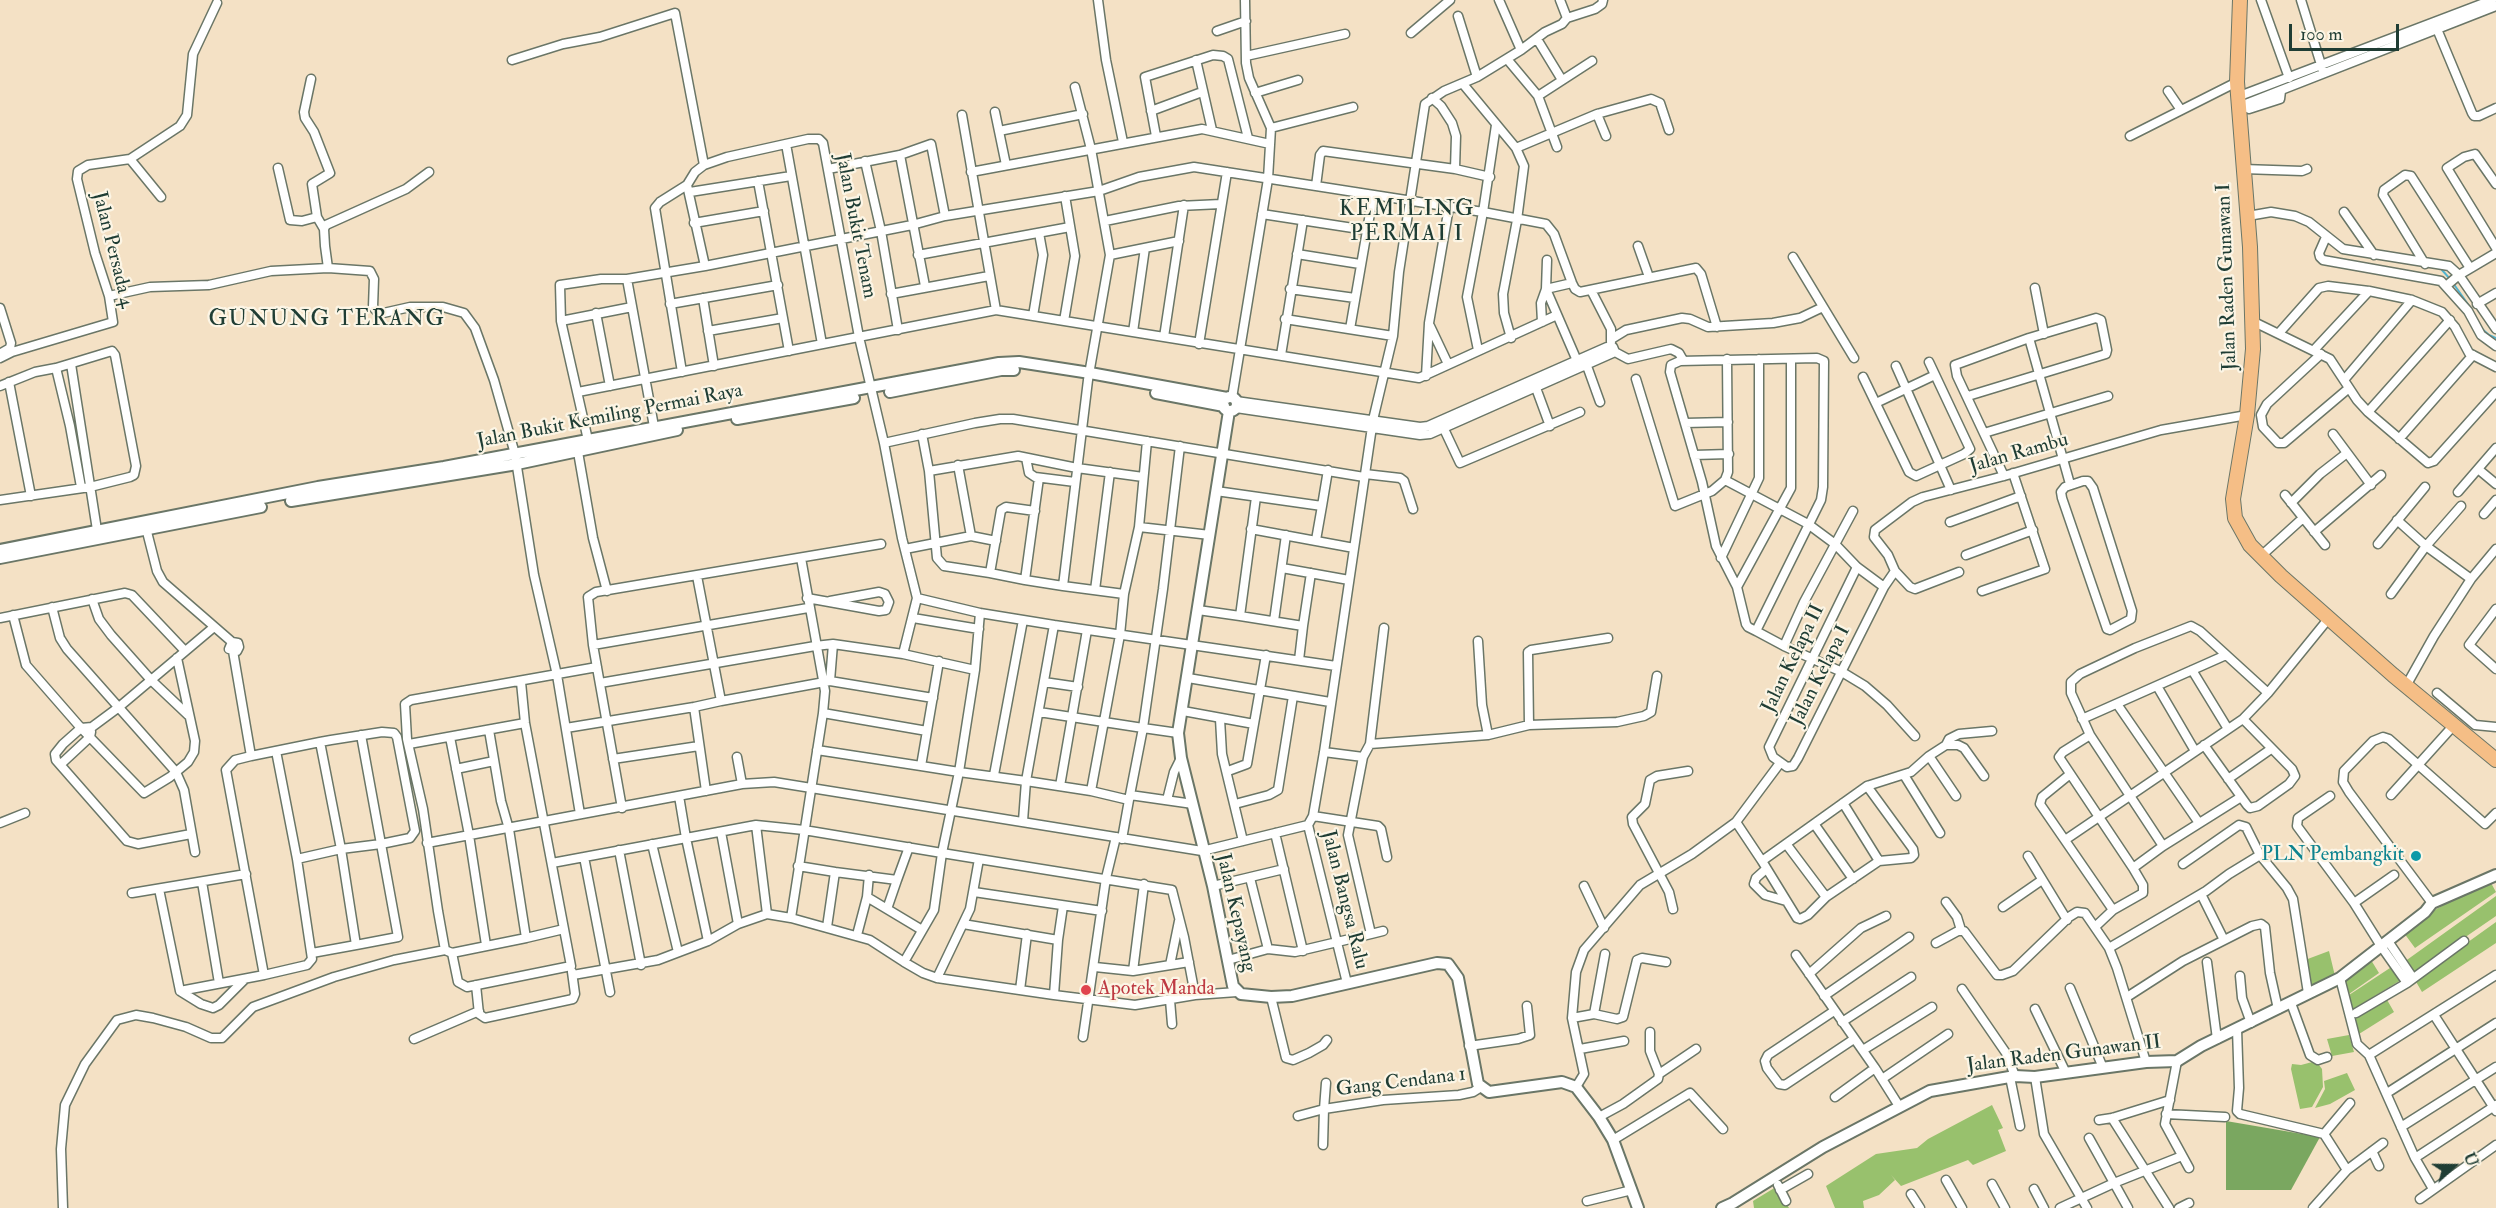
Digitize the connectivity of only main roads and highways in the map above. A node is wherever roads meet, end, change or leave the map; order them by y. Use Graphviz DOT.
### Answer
graph roads {
  1 [pos="2240,0"];
  2 [pos="2496,760"];
  1 -- 2 [label="highway, Jalan Raden Gunawan I"];
}
